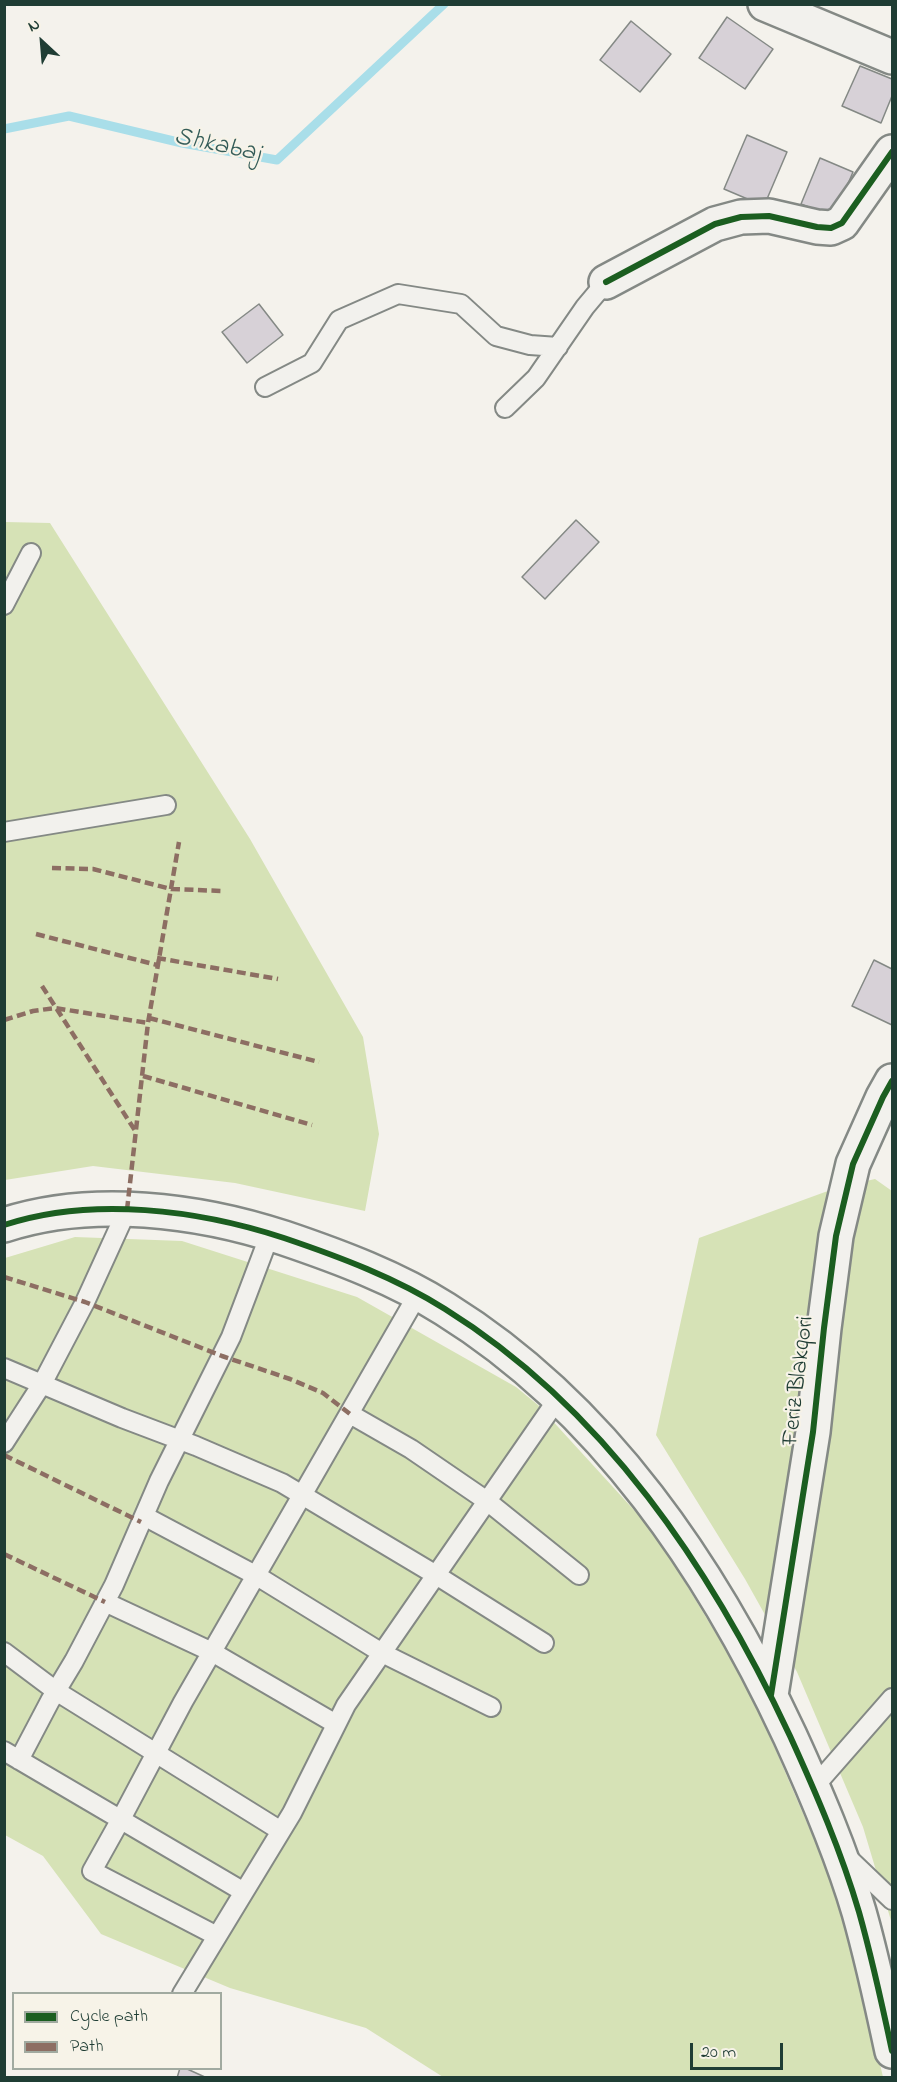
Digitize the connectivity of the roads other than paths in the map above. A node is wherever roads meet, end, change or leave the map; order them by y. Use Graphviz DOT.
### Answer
graph roads {
  1 [pos="765,4"];
  2 [pos="892,57"];
  3 [pos="892,152"];
  4 [pos="606,282"];
  5 [pos="558,347"];
  6 [pos="265,387"];
  7 [pos="505,408"];
  8 [pos="31,553"];
  9 [pos="4,605"];
  10 [pos="166,805"];
  11 [pos="4,832"];
  12 [pos="892,1081"];
  13 [pos="127,1210"];
  14 [pos="4,1225"];
  15 [pos="270,1234"];
  16 [pos="418,1294"];
  17 [pos="4,1368"];
  18 [pos="42,1384"];
  19 [pos="559,1397"];
  20 [pos="350,1414"];
  21 [pos="180,1440"];
  22 [pos="4,1443"];
  23 [pos="303,1495"];
  24 [pos="487,1501"];
  25 [pos="144,1516"];
  26 [pos="436,1575"];
  27 [pos="579,1575"];
  28 [pos="257,1576"];
  29 [pos="105,1602"];
  30 [pos="544,1643"];
  31 [pos="4,1652"];
  32 [pos="212,1652"];
  33 [pos="382,1653"];
  34 [pos="56,1691"];
  35 [pos="771,1695"];
  36 [pos="892,1698"];
  37 [pos="491,1707"];
  38 [pos="336,1724"];
  39 [pos="156,1754"];
  40 [pos="12,1756"];
  41 [pos="813,1787"];
  42 [pos="122,1819"];
  43 [pos="281,1831"];
  44 [pos="838,1849"];
  45 [pos="244,1892"];
  46 [pos="892,1900"];
  47 [pos="217,1936"];
  48 [pos="183,1992"];
  49 [pos="892,2050"];
  1 -- 2 [label="street"];
  3 -- 4 [label="street"];
  4 -- 5 [label="lane"];
  5 -- 6 [label="lane"];
  5 -- 7 [label="lane"];
  8 -- 9 [label="lane"];
  10 -- 11 [label="lane"];
  12 -- 35 [label="street, Feriz Blakqori"];
  13 -- 14 [label="street"];
  13 -- 15 [label="street"];
  13 -- 18 [label="lane"];
  15 -- 16 [label="street"];
  15 -- 21 [label="lane"];
  16 -- 19 [label="street"];
  16 -- 20 [label="lane"];
  17 -- 18 [label="lane"];
  18 -- 21 [label="lane"];
  18 -- 22 [label="lane"];
  19 -- 24 [label="lane"];
  19 -- 35 [label="street"];
  20 -- 23 [label="lane"];
  20 -- 24 [label="lane"];
  21 -- 23 [label="lane"];
  21 -- 25 [label="lane"];
  23 -- 26 [label="lane"];
  23 -- 28 [label="lane"];
  24 -- 26 [label="lane"];
  24 -- 27 [label="lane"];
  25 -- 28 [label="lane"];
  25 -- 29 [label="lane"];
  26 -- 30 [label="lane"];
  26 -- 33 [label="lane"];
  28 -- 32 [label="lane"];
  28 -- 33 [label="lane"];
  29 -- 32 [label="lane"];
  29 -- 34 [label="lane"];
  31 -- 34 [label="lane"];
  32 -- 38 [label="lane"];
  32 -- 39 [label="lane"];
  33 -- 37 [label="lane"];
  33 -- 38 [label="lane"];
  34 -- 39 [label="lane"];
  34 -- 40 [label="lane"];
  35 -- 41 [label="street"];
  36 -- 41 [label="lane"];
  38 -- 43 [label="lane"];
  39 -- 42 [label="lane"];
  39 -- 43 [label="lane"];
  40 -- 42 [label="lane"];
  41 -- 44 [label="street"];
  42 -- 45 [label="lane"];
  42 -- 47 [label="lane"];
  43 -- 45 [label="lane"];
  44 -- 46 [label="lane"];
  44 -- 49 [label="street"];
  45 -- 47 [label="lane"];
  47 -- 48 [label="lane"];
}
